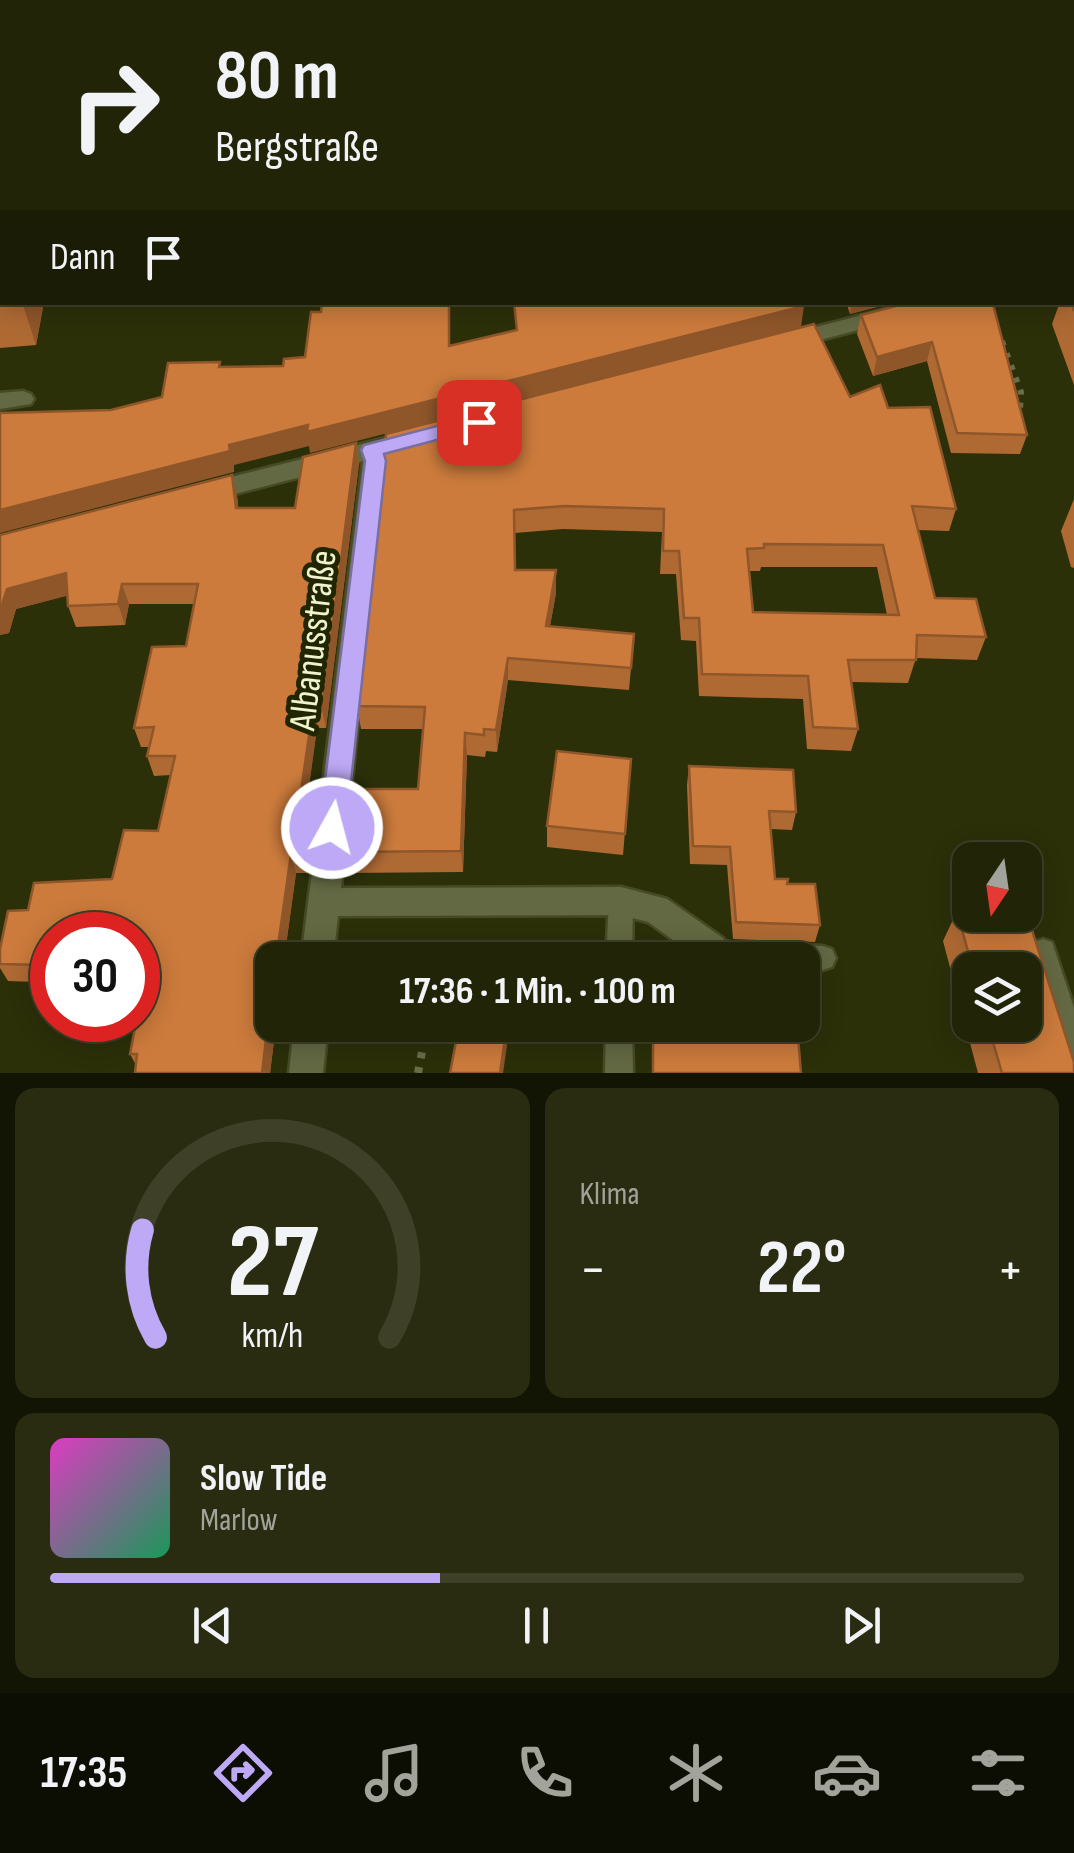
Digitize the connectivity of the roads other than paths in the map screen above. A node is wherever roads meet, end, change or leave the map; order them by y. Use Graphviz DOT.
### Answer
graph roads {
  1 [pos="929,305"];
  2 [pos="764,348"];
  3 [pos="448,430"];
  4 [pos="372,450"];
  5 [pos="186,497"];
  6 [pos="324,902"];
  7 [pos="621,902"];
  8 [pos="320,942"];
  9 [pos="620,942"];
  10 [pos="703,942"];
  11 [pos="1043,951"];
  12 [pos="820,958"];
  13 [pos="823,958"];
  14 [pos="309,1042"];
  15 [pos="619,1042"];
  16 [pos="1074,1050"];
  17 [pos="306,1073"];
  18 [pos="619,1073"];
  1 -- 2 [label="street"];
  3 -- 4 [label="street"];
  4 -- 5 [label="street"];
  4 -- 6 [label="street, Albanusstraße"];
  6 -- 7 [label="street"];
  6 -- 8 [label="street, Albanusstraße"];
  7 -- 9 [label="lane"];
  7 -- 10 [label="street"];
  11 -- 16 [label="lane"];
  12 -- 13 [label="lane"];
  14 -- 17 [label="street"];
  15 -- 18 [label="lane"];
}
